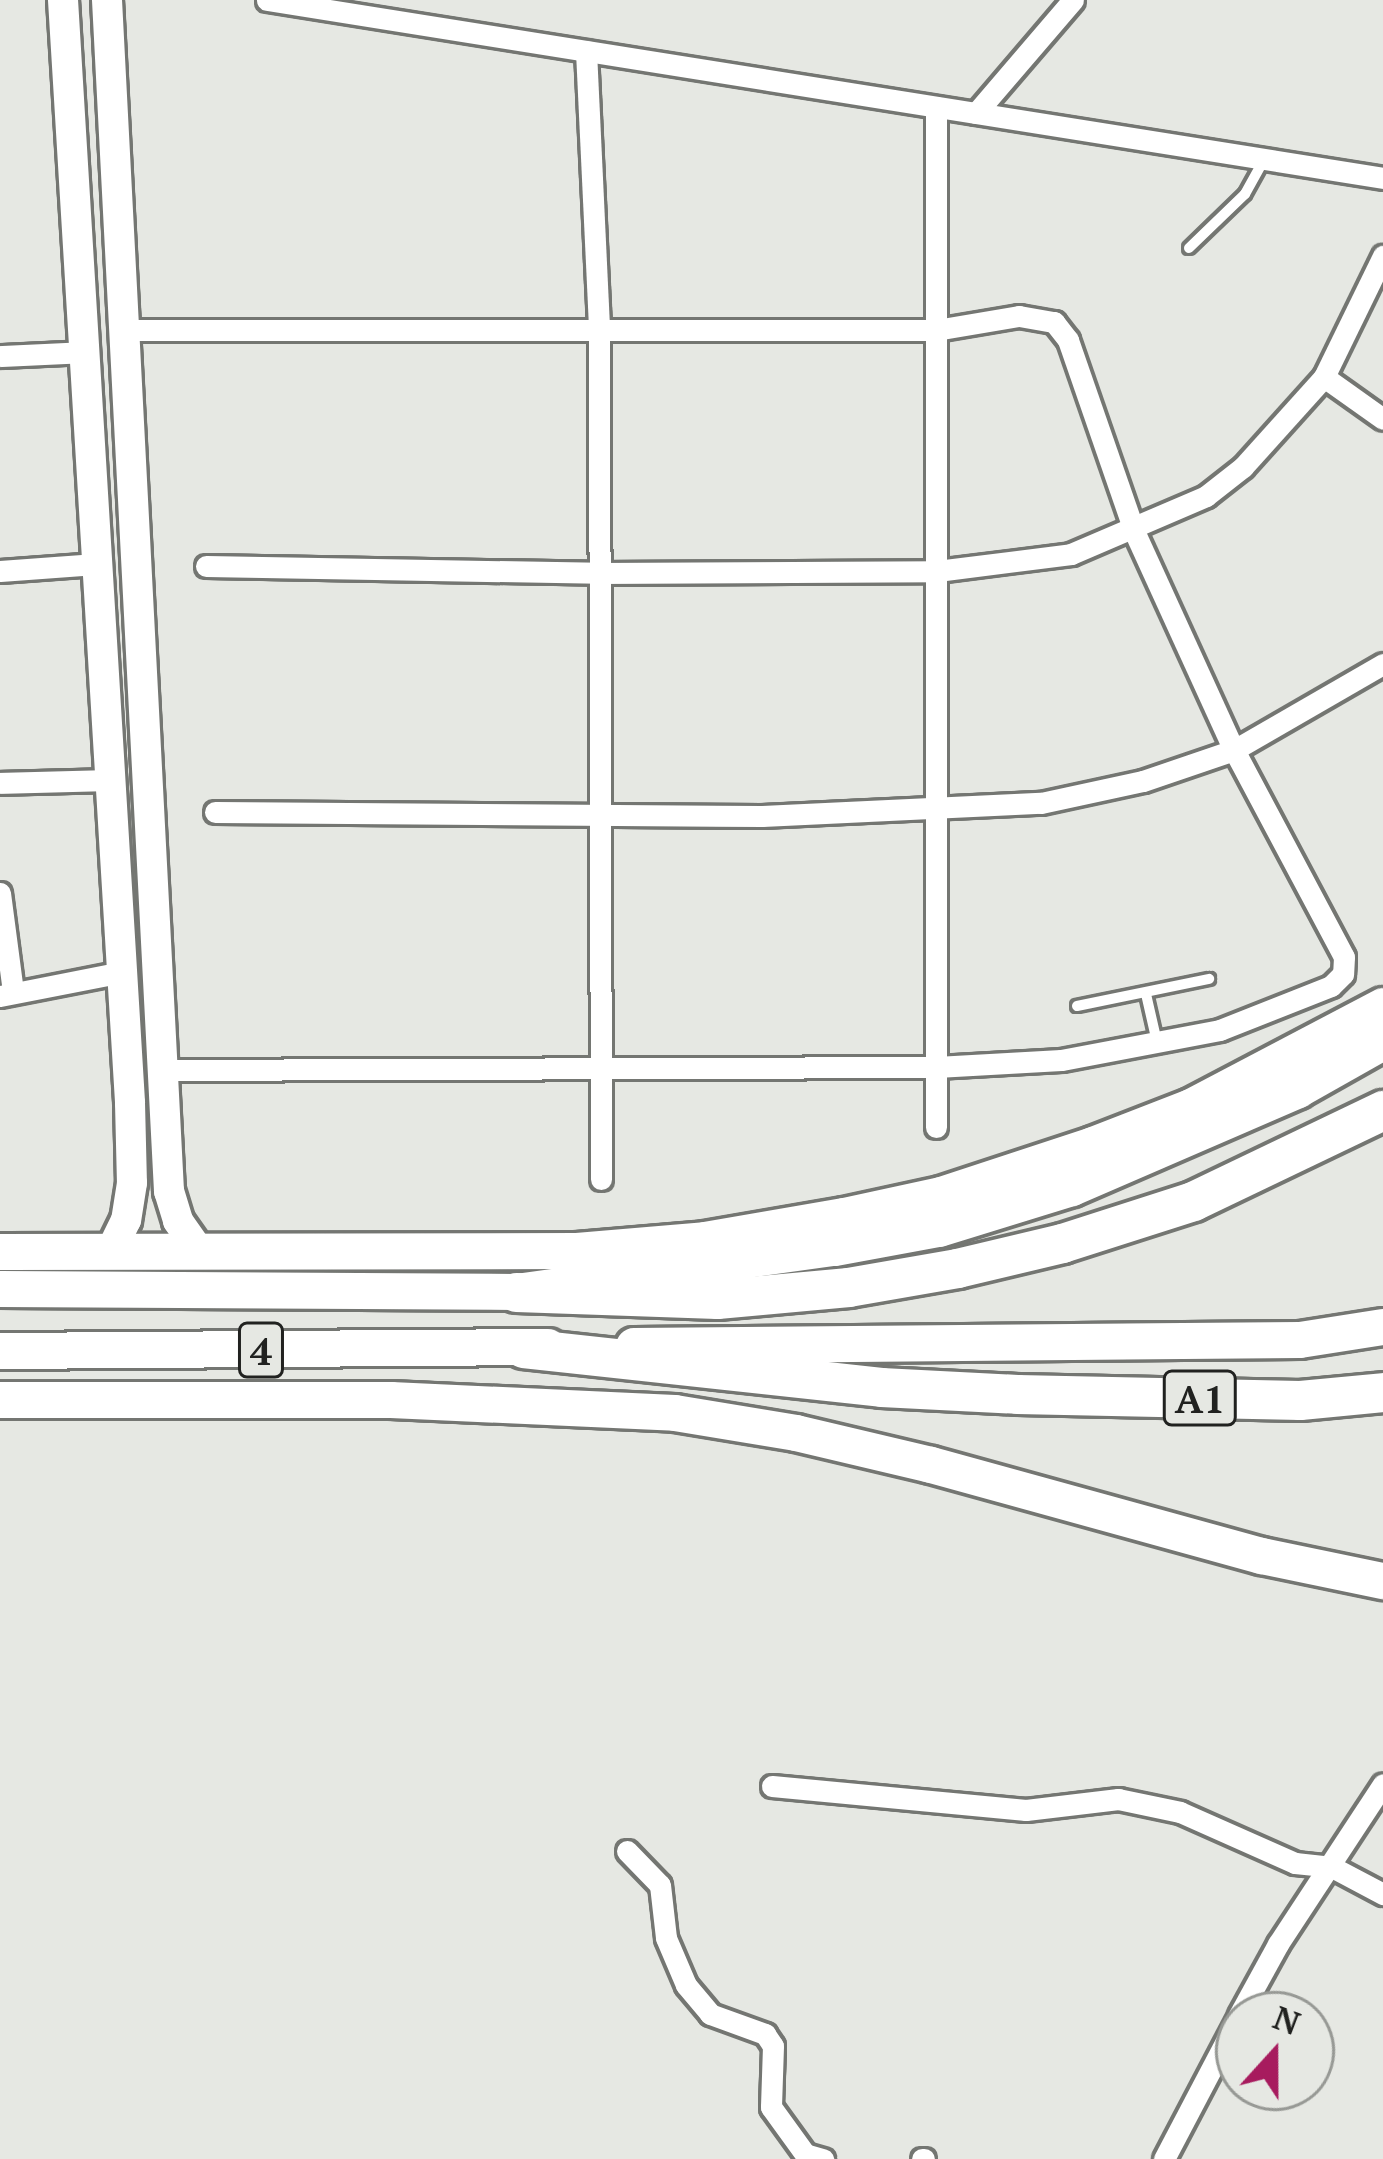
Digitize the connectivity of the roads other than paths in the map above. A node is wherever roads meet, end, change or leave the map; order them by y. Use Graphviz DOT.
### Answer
graph roads {
  1 [pos="63,0"];
  2 [pos="107,0"];
  3 [pos="267,0"];
  4 [pos="1073,0"];
  5 [pos="586,51"];
  6 [pos="936,107"];
  7 [pos="976,113"];
  8 [pos="1264,158"];
  9 [pos="1383,178"];
  10 [pos="1189,248"];
  11 [pos="1383,256"];
  12 [pos="598,326"];
  13 [pos="125,330"];
  14 [pos="936,330"];
  15 [pos="87,352"];
  16 [pos="0,356"];
  17 [pos="1324,376"];
  18 [pos="1383,419"];
  19 [pos="1134,531"];
  20 [pos="96,564"];
  21 [pos="206,566"];
  22 [pos="0,571"];
  23 [pos="938,571"];
  24 [pos="598,573"];
  25 [pos="1383,664"];
  26 [pos="1234,750"];
  27 [pos="109,779"];
  28 [pos="0,783"];
  29 [pos="936,810"];
  30 [pos="214,812"];
  31 [pos="597,814"];
  32 [pos="0,893"];
  33 [pos="122,972"];
  34 [pos="1209,979"];
  35 [pos="7,994"];
  36 [pos="1147,994"];
  37 [pos="1077,1006"];
  38 [pos="1383,1006"];
  39 [pos="1157,1042"];
  40 [pos="1383,1042"];
  41 [pos="936,1067"];
  42 [pos="600,1069"];
  43 [pos="162,1070"];
  44 [pos="1383,1110"];
  45 [pos="936,1127"];
  46 [pos="601,1179"];
  47 [pos="0,1252"];
  48 [pos="200,1252"];
  49 [pos="110,1253"];
  50 [pos="0,1289"];
  51 [pos="516,1292"];
  52 [pos="1383,1328"];
  53 [pos="523,1348"];
  54 [pos="0,1351"];
  55 [pos="1383,1392"];
  56 [pos="1017,1394"];
  57 [pos="0,1400"];
  58 [pos="1383,1581"];
  59 [pos="1383,1784"];
  60 [pos="772,1786"];
  61 [pos="627,1851"];
  62 [pos="1332,1867"];
  63 [pos="1383,1894"];
  64 [pos="1253,1991"];
  65 [pos="1215,2062"];
  66 [pos="824,2159"];
  67 [pos="1165,2159"];
  1 -- 15 [label="main road"];
  2 -- 13 [label="main road"];
  3 -- 5 [label="street"];
  4 -- 7 [label="street"];
  5 -- 6 [label="street"];
  5 -- 12 [label="street"];
  6 -- 7 [label="street"];
  6 -- 14 [label="street"];
  7 -- 8 [label="street"];
  8 -- 9 [label="street"];
  8 -- 10 [label="lane"];
  11 -- 17 [label="street"];
  12 -- 13 [label="street"];
  12 -- 14 [label="street"];
  12 -- 24 [label="street"];
  13 -- 43 [label="main road"];
  14 -- 19 [label="street"];
  14 -- 23 [label="street"];
  15 -- 16 [label="street"];
  15 -- 20 [label="main road"];
  17 -- 18 [label="street"];
  17 -- 19 [label="street"];
  19 -- 23 [label="street"];
  19 -- 26 [label="street"];
  20 -- 22 [label="street"];
  20 -- 27 [label="main road"];
  21 -- 24 [label="street"];
  23 -- 24 [label="street"];
  23 -- 29 [label="street"];
  24 -- 31 [label="street"];
  25 -- 26 [label="street"];
  26 -- 29 [label="street"];
  26 -- 39 [label="street"];
  27 -- 28 [label="street"];
  27 -- 33 [label="main road"];
  29 -- 31 [label="street"];
  29 -- 41 [label="street"];
  30 -- 31 [label="street"];
  31 -- 42 [label="street"];
  32 -- 35 [label="street"];
  33 -- 35 [label="street"];
  33 -- 49 [label="main road"];
  34 -- 36 [label="lane"];
  36 -- 37 [label="lane"];
  36 -- 39 [label="lane"];
  38 -- 48 [label="highway"];
  39 -- 41 [label="street"];
  40 -- 51 [label="highway"];
  41 -- 42 [label="street"];
  41 -- 45 [label="street"];
  42 -- 43 [label="street"];
  42 -- 46 [label="street"];
  43 -- 48 [label="main road"];
  44 -- 51 [label="highway, 4"];
  47 -- 49 [label="highway"];
  48 -- 49 [label="highway"];
  50 -- 51 [label="highway, 4"];
  52 -- 53 [label="highway"];
  53 -- 54 [label="highway, 4"];
  53 -- 56 [label="highway, 4"];
  55 -- 56 [label="highway, A1"];
  57 -- 58 [label="highway"];
  59 -- 62 [label="street"];
  60 -- 62 [label="street"];
  61 -- 66 [label="street"];
  62 -- 63 [label="street"];
  62 -- 64 [label="street"];
  65 -- 67 [label="street"];
}
